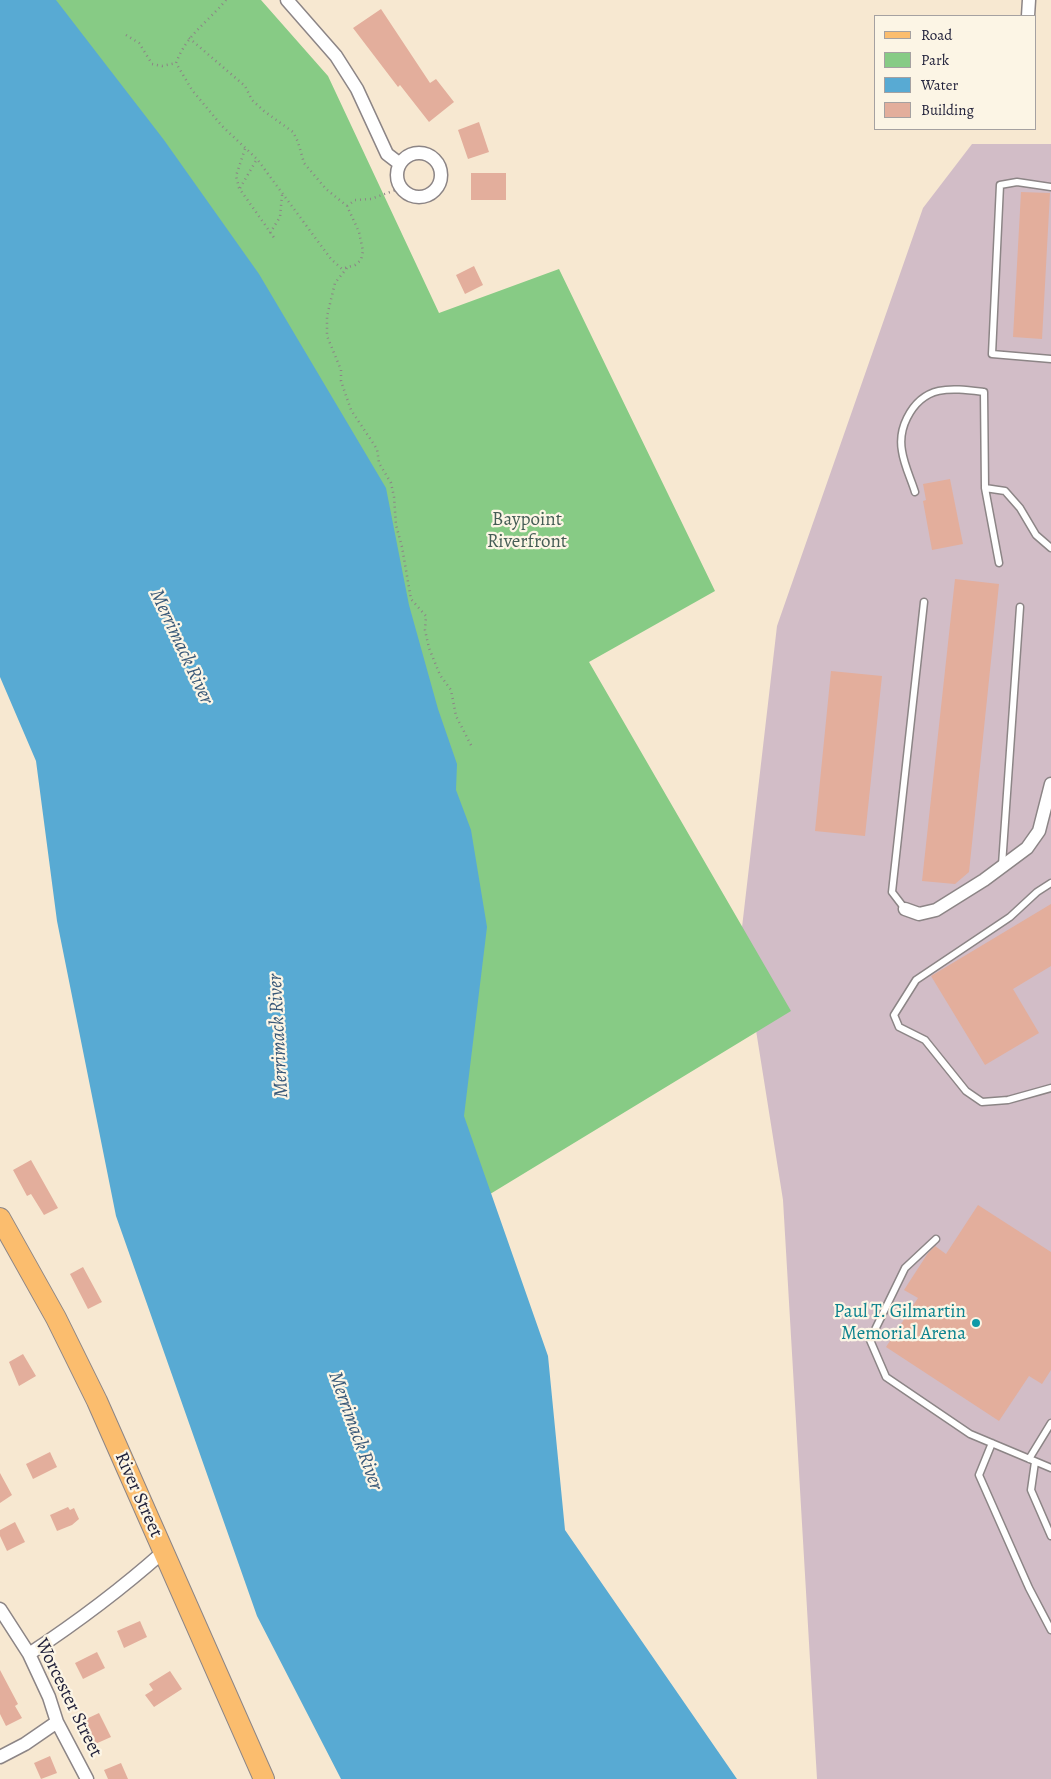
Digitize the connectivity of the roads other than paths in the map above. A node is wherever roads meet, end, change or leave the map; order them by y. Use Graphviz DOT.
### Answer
graph roads {
  1 [pos="287,0"];
  2 [pos="1029,0"];
  3 [pos="1028,15"];
  4 [pos="400,164"];
  5 [pos="1051,188"];
  6 [pos="1051,359"];
  7 [pos="986,488"];
  8 [pos="915,492"];
  9 [pos="1051,548"];
  10 [pos="999,562"];
  11 [pos="924,602"];
  12 [pos="1020,607"];
  13 [pos="1051,784"];
  14 [pos="1002,867"];
  15 [pos="1051,883"];
  16 [pos="906,909"];
  17 [pos="1051,1088"];
  18 [pos="0,1218"];
  19 [pos="936,1240"];
  20 [pos="1051,1424"];
  21 [pos="992,1443"];
  22 [pos="1032,1461"];
  23 [pos="1051,1468"];
  24 [pos="1051,1536"];
  25 [pos="163,1552"];
  26 [pos="0,1609"];
  27 [pos="1051,1630"];
  28 [pos="28,1654"];
  29 [pos="58,1722"];
  30 [pos="0,1757"];
  31 [pos="87,1779"];
  32 [pos="264,1779"];
  1 -- 4 [label="street"];
  2 -- 3 [label="street"];
  4 -- 4 [label="street"];
  5 -- 6 [label="lane"];
  7 -- 8 [label="lane"];
  7 -- 9 [label="lane"];
  7 -- 10 [label="lane"];
  11 -- 16 [label="lane"];
  12 -- 14 [label="lane"];
  13 -- 14 [label="street"];
  14 -- 16 [label="street"];
  15 -- 17 [label="lane"];
  18 -- 25 [label="main road, River Street"];
  19 -- 21 [label="lane"];
  20 -- 22 [label="lane"];
  21 -- 22 [label="lane"];
  21 -- 27 [label="lane"];
  22 -- 23 [label="lane"];
  22 -- 24 [label="lane"];
  25 -- 28 [label="street"];
  25 -- 32 [label="main road, River Street"];
  26 -- 28 [label="street, Worcester Street"];
  28 -- 29 [label="street, Worcester Street"];
  29 -- 30 [label="street"];
  29 -- 31 [label="street, Worcester Street"];
}
